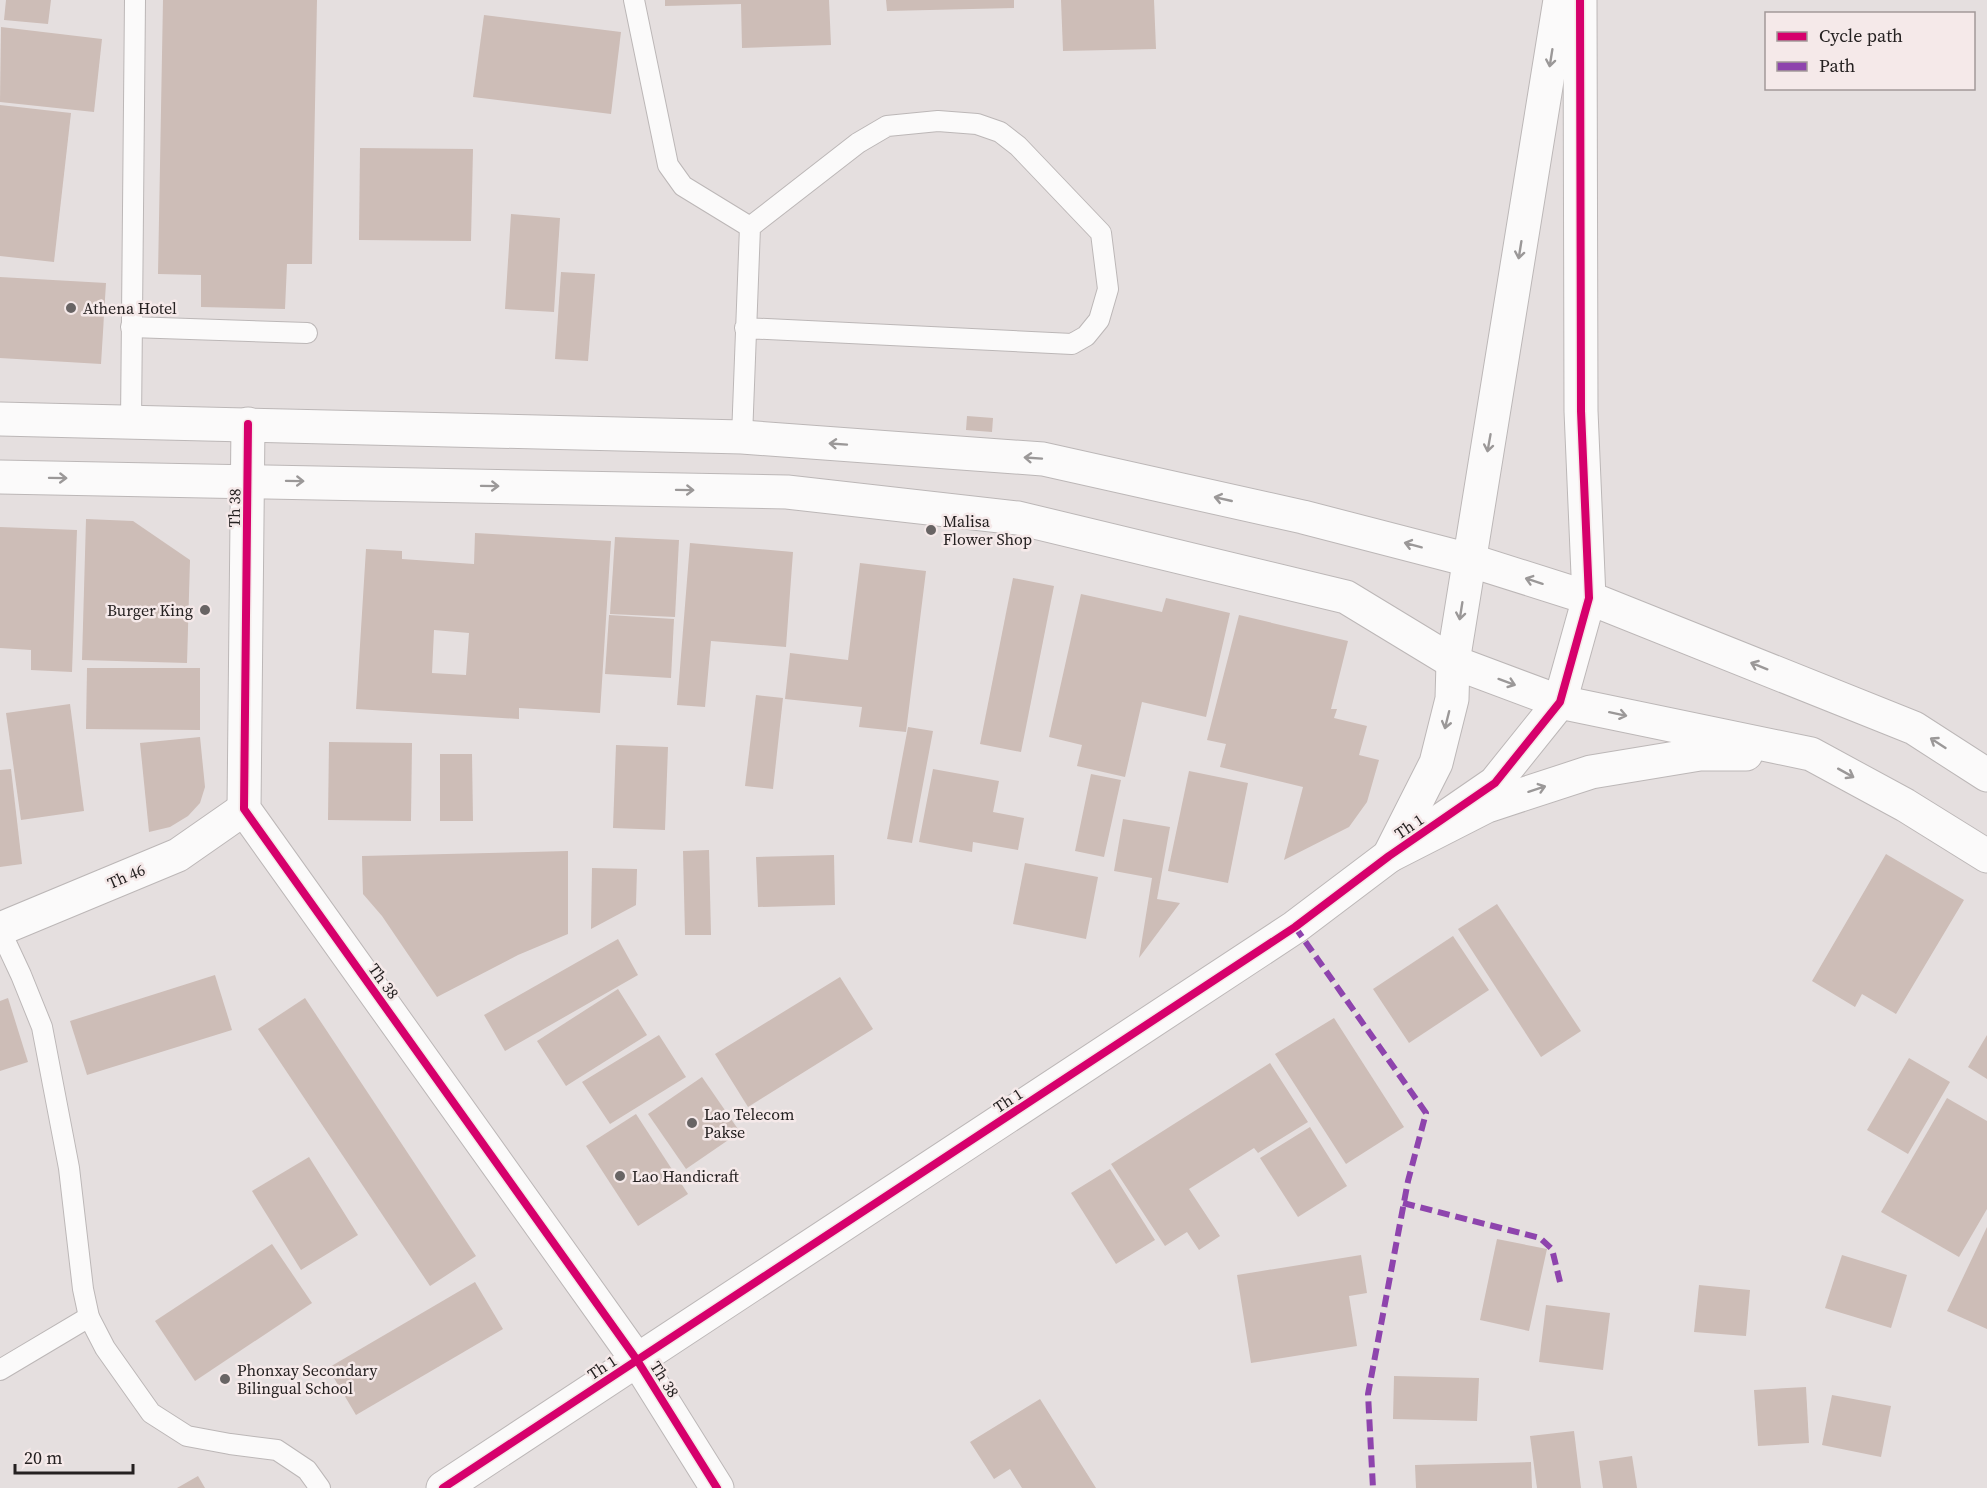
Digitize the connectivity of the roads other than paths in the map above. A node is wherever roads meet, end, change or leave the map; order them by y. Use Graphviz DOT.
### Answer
graph roads {
  1 [pos="135,0"];
  2 [pos="634,0"];
  3 [pos="1560,0"];
  4 [pos="1580,0"];
  5 [pos="750,226"];
  6 [pos="131,327"];
  7 [pos="745,328"];
  8 [pos="307,333"];
  9 [pos="0,419"];
  10 [pos="131,422"];
  11 [pos="248,424"];
  12 [pos="741,437"];
  13 [pos="0,477"];
  14 [pos="248,480"];
  15 [pos="1469,560"];
  16 [pos="1589,598"];
  17 [pos="1453,662"];
  18 [pos="1560,702"];
  19 [pos="1811,754"];
  20 [pos="1987,775"];
  21 [pos="244,809"];
  22 [pos="1389,856"];
  23 [pos="1987,856"];
  24 [pos="0,930"];
  25 [pos="89,1317"];
  26 [pos="638,1360"];
  27 [pos="0,1370"];
  28 [pos="320,1488"];
  29 [pos="443,1488"];
  30 [pos="717,1488"];
  1 -- 6 [label="lane"];
  2 -- 5 [label="lane"];
  3 -- 15 [label="main road, Th 1, one-way"];
  4 -- 16 [label="main road"];
  5 -- 7 [label="lane"];
  5 -- 7 [label="lane"];
  6 -- 8 [label="lane"];
  6 -- 10 [label="lane"];
  7 -- 12 [label="lane"];
  9 -- 10 [label="main road"];
  10 -- 11 [label="main road"];
  11 -- 12 [label="main road"];
  11 -- 14 [label="main road, Th 38"];
  15 -- 12 [label="main road, one-way"];
  13 -- 14 [label="main road, one-way"];
  14 -- 17 [label="main road, one-way"];
  14 -- 21 [label="main road, Th 38"];
  16 -- 15 [label="main road, one-way"];
  15 -- 17 [label="main road, Th 1, one-way"];
  16 -- 18 [label="main road"];
  20 -- 16 [label="main road, one-way"];
  17 -- 18 [label="main road, one-way"];
  17 -- 22 [label="main road, Th 1, one-way"];
  18 -- 19 [label="main road, one-way"];
  18 -- 22 [label="main road, Th 1"];
  22 -- 19 [label="main road, one-way"];
  19 -- 23 [label="main road, one-way"];
  21 -- 24 [label="main road, Th 46"];
  21 -- 26 [label="main road, Th 38"];
  22 -- 26 [label="main road, Th 1"];
  24 -- 25 [label="lane"];
  25 -- 27 [label="lane"];
  25 -- 28 [label="lane"];
  26 -- 29 [label="main road, Th 1"];
  26 -- 30 [label="main road, Th 38"];
}
